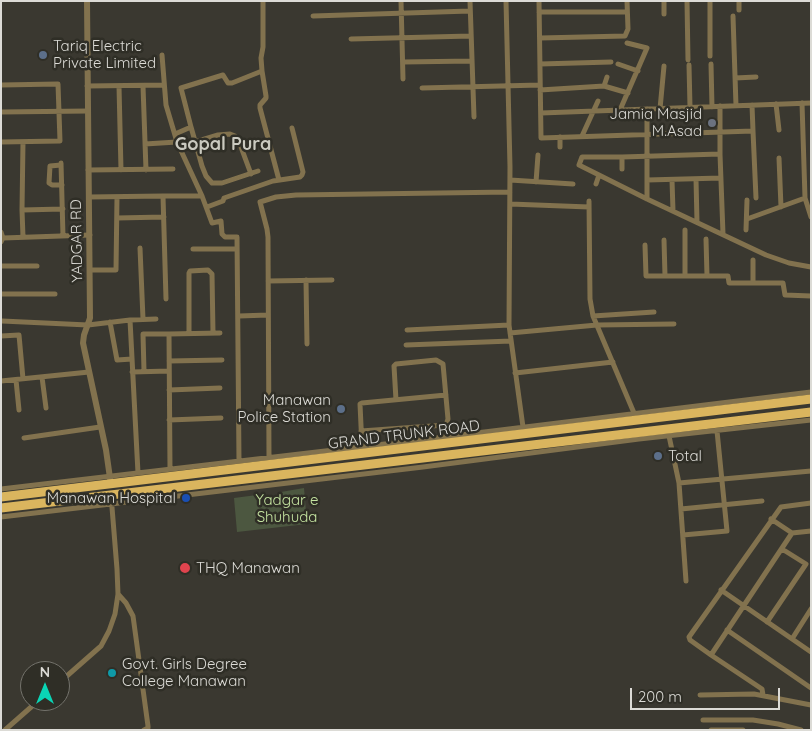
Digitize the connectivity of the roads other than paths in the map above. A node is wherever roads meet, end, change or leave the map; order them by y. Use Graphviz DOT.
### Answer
graph roads {
  1 [pos="87,1"];
  2 [pos="262,1"];
  3 [pos="401,1"];
  4 [pos="470,1"];
  5 [pos="506,1"];
  6 [pos="539,1"];
  7 [pos="627,1"];
  8 [pos="664,1"];
  9 [pos="687,1"];
  10 [pos="710,1"];
  11 [pos="739,1"];
  12 [pos="739,10"];
  13 [pos="470,11"];
  14 [pos="539,12"];
  15 [pos="627,12"];
  16 [pos="402,13"];
  17 [pos="664,14"];
  18 [pos="313,16"];
  19 [pos="733,16"];
  20 [pos="471,36"];
  21 [pos="403,38"];
  22 [pos="540,38"];
  23 [pos="351,39"];
  24 [pos="627,43"];
  25 [pos="162,55"];
  26 [pos="710,56"];
  27 [pos="472,61"];
  28 [pos="403,62"];
  29 [pos="611,62"];
  30 [pos="540,64"];
  31 [pos="618,64"];
  32 [pos="711,64"];
  33 [pos="664,66"];
  34 [pos="638,70"];
  35 [pos="262,71"];
  36 [pos="607,77"];
  37 [pos="756,77"];
  38 [pos="735,78"];
  39 [pos="404,79"];
  40 [pos="1,85"];
  41 [pos="164,85"];
  42 [pos="87,86"];
  43 [pos="119,86"];
  44 [pos="144,86"];
  45 [pos="508,86"];
  46 [pos="604,86"];
  47 [pos="473,87"];
  48 [pos="540,87"];
  49 [pos="422,88"];
  50 [pos="628,93"];
  51 [pos="598,101"];
  52 [pos="802,103"];
  53 [pos="811,103"];
  54 [pos="776,104"];
  55 [pos="752,105"];
  56 [pos="712,106"];
  57 [pos="720,106"];
  58 [pos="736,106"];
  59 [pos="690,107"];
  60 [pos="647,109"];
  61 [pos="660,109"];
  62 [pos="620,110"];
  63 [pos="59,111"];
  64 [pos="88,111"];
  65 [pos="593,111"];
  66 [pos="1,112"];
  67 [pos="541,113"];
  68 [pos="474,117"];
  69 [pos="191,127"];
  70 [pos="292,128"];
  71 [pos="754,130"];
  72 [pos="779,130"];
  73 [pos="720,132"];
  74 [pos="175,134"];
  75 [pos="647,134"];
  76 [pos="582,136"];
  77 [pos="560,137"];
  78 [pos="1,142"];
  79 [pos="23,142"];
  80 [pos="177,142"];
  81 [pos="195,142"];
  82 [pos="145,144"];
  83 [pos="560,147"];
  84 [pos="720,154"];
  85 [pos="538,155"];
  86 [pos="647,156"];
  87 [pos="622,157"];
  88 [pos="779,158"];
  89 [pos="173,169"];
  90 [pos="622,169"];
  91 [pos="88,170"];
  92 [pos="121,170"];
  93 [pos="146,170"];
  94 [pos="258,171"];
  95 [pos="251,174"];
  96 [pos="599,175"];
  97 [pos="721,178"];
  98 [pos="696,179"];
  99 [pos="279,180"];
  100 [pos="510,180"];
  101 [pos="647,180"];
  102 [pos="672,180"];
  103 [pos="536,182"];
  104 [pos="573,184"];
  105 [pos="596,184"];
  106 [pos="62,185"];
  107 [pos="510,192"];
  108 [pos="163,196"];
  109 [pos="202,196"];
  110 [pos="89,197"];
  111 [pos="117,197"];
  112 [pos="756,198"];
  113 [pos="805,198"];
  114 [pos="647,199"];
  115 [pos="747,200"];
  116 [pos="510,204"];
  117 [pos="206,207"];
  118 [pos="781,207"];
  119 [pos="63,209"];
  120 [pos="22,210"];
  121 [pos="673,211"];
  122 [pos="164,217"];
  123 [pos="811,217"];
  124 [pos="117,218"];
  125 [pos="747,219"];
  126 [pos="698,222"];
  127 [pos="686,230"];
  128 [pos="746,230"];
  129 [pos="722,234"];
  130 [pos="90,235"];
  131 [pos="63,236"];
  132 [pos="2,237"];
  133 [pos="23,237"];
  134 [pos="706,239"];
  135 [pos="664,240"];
  136 [pos="645,245"];
  137 [pos="140,248"];
  138 [pos="193,249"];
  139 [pos="237,249"];
  140 [pos="753,260"];
  141 [pos="1,266"];
  142 [pos="37,266"];
  143 [pos="811,267"];
  144 [pos="90,270"];
  145 [pos="664,276"];
  146 [pos="685,276"];
  147 [pos="707,276"];
  148 [pos="306,280"];
  149 [pos="332,280"];
  150 [pos="268,281"];
  151 [pos="753,283"];
  152 [pos="1,294"];
  153 [pos="55,294"];
  154 [pos="811,296"];
  155 [pos="166,299"];
  156 [pos="654,312"];
  157 [pos="268,315"];
  158 [pos="239,316"];
  159 [pos="593,316"];
  160 [pos="142,319"];
  161 [pos="156,319"];
  162 [pos="130,320"];
  163 [pos="2,321"];
  164 [pos="110,322"];
  165 [pos="674,324"];
  166 [pos="88,325"];
  167 [pos="597,325"];
  168 [pos="509,326"];
  169 [pos="407,330"];
  170 [pos="213,333"];
  171 [pos="220,333"];
  172 [pos="510,333"];
  173 [pos="168,334"];
  174 [pos="189,334"];
  175 [pos="1,336"];
  176 [pos="511,341"];
  177 [pos="307,344"];
  178 [pos="406,346"];
  179 [pos="132,359"];
  180 [pos="222,360"];
  181 [pos="169,362"];
  182 [pos="613,362"];
  183 [pos="144,371"];
  184 [pos="169,371"];
  185 [pos="88,372"];
  186 [pos="132,372"];
  187 [pos="516,373"];
  188 [pos="42,377"];
  189 [pos="23,379"];
  190 [pos="16,380"];
  191 [pos="1,381"];
  192 [pos="220,388"];
  193 [pos="169,390"];
  194 [pos="811,392"];
  195 [pos="446,395"];
  196 [pos="811,399"];
  197 [pos="396,400"];
  198 [pos="46,408"];
  199 [pos="19,410"];
  200 [pos="811,412"];
  201 [pos="634,413"];
  202 [pos="221,418"];
  203 [pos="169,420"];
  204 [pos="811,420"];
  205 [pos="100,427"];
  206 [pos="523,427"];
  207 [pos="361,431"];
  208 [pos="717,431"];
  209 [pos="666,434"];
  210 [pos="24,438"];
  211 [pos="362,447"];
  212 [pos="239,461"];
  213 [pos="268,462"];
  214 [pos="170,470"];
  215 [pos="811,471"];
  216 [pos="349,472"];
  217 [pos="138,473"];
  218 [pos="268,477"];
  219 [pos="722,478"];
  220 [pos="110,480"];
  221 [pos="679,483"];
  222 [pos="1,489"];
  223 [pos="162,494"];
  224 [pos="1,497"];
  225 [pos="111,499"];
  226 [pos="762,502"];
  227 [pos="811,503"];
  228 [pos="725,505"];
  229 [pos="1,508"];
  230 [pos="681,509"];
  231 [pos="1,517"];
  232 [pos="771,519"];
  233 [pos="811,531"];
  234 [pos="792,533"];
  235 [pos="683,535"];
  236 [pos="782,549"];
  237 [pos="811,559"];
  238 [pos="806,564"];
  239 [pos="686,581"];
  240 [pos="721,590"];
  241 [pos="118,594"];
  242 [pos="744,606"];
  243 [pos="811,610"];
  244 [pos="767,622"];
  245 [pos="727,630"];
  246 [pos="792,639"];
  247 [pos="811,652"];
  248 [pos="710,655"];
  249 [pos="70,674"];
  250 [pos="811,688"];
  251 [pos="700,695"];
  252 [pos="763,695"];
  253 [pos="811,705"];
  254 [pos="27,711"];
  255 [pos="703,720"];
  256 [pos="5,730"];
  257 [pos="144,730"];
  258 [pos="711,730"];
  259 [pos="743,730"];
  260 [pos="801,730"];
  1 -- 42 [label="street, YADGAR RD"];
  2 -- 35 [label="street"];
  3 -- 16 [label="street"];
  4 -- 13 [label="street"];
  5 -- 45 [label="street"];
  6 -- 14 [label="street"];
  7 -- 15 [label="street"];
  8 -- 17 [label="street"];
  9 -- 59 [label="street"];
  10 -- 26 [label="street"];
  11 -- 12 [label="street"];
  13 -- 16 [label="street"];
  13 -- 20 [label="street"];
  14 -- 15 [label="street"];
  14 -- 22 [label="street"];
  15 -- 22 [label="street"];
  16 -- 18 [label="street"];
  16 -- 21 [label="street"];
  19 -- 38 [label="street"];
  20 -- 21 [label="street"];
  20 -- 27 [label="street"];
  21 -- 23 [label="street"];
  21 -- 28 [label="street"];
  22 -- 30 [label="street"];
  24 -- 34 [label="street"];
  25 -- 41 [label="street"];
  27 -- 28 [label="street"];
  27 -- 47 [label="street"];
  28 -- 39 [label="street"];
  29 -- 30 [label="street"];
  30 -- 48 [label="street"];
  31 -- 34 [label="street"];
  32 -- 56 [label="street"];
  33 -- 61 [label="street"];
  34 -- 50 [label="street"];
  35 -- 69 [label="street"];
  35 -- 99 [label="street"];
  36 -- 46 [label="street"];
  37 -- 38 [label="street"];
  38 -- 58 [label="street"];
  40 -- 63 [label="street"];
  41 -- 44 [label="street"];
  41 -- 74 [label="street"];
  42 -- 43 [label="street"];
  42 -- 64 [label="street, YADGAR RD"];
  43 -- 44 [label="street"];
  43 -- 92 [label="street"];
  44 -- 82 [label="street"];
  45 -- 47 [label="street"];
  45 -- 48 [label="street"];
  45 -- 100 [label="street"];
  46 -- 48 [label="street"];
  46 -- 50 [label="street"];
  47 -- 49 [label="street"];
  47 -- 68 [label="street"];
  48 -- 67 [label="street"];
  50 -- 62 [label="street"];
  51 -- 65 [label="street"];
  52 -- 53 [label="street"];
  52 -- 54 [label="street"];
  52 -- 113 [label="street"];
  54 -- 55 [label="street"];
  54 -- 72 [label="street"];
  55 -- 58 [label="street"];
  55 -- 71 [label="street"];
  56 -- 57 [label="street"];
  56 -- 59 [label="street"];
  57 -- 58 [label="street"];
  57 -- 73 [label="street"];
  59 -- 61 [label="street"];
  60 -- 61 [label="street"];
  60 -- 62 [label="street"];
  60 -- 75 [label="street"];
  62 -- 65 [label="street"];
  63 -- 64 [label="street"];
  63 -- 66 [label="street"];
  63 -- 79 [label="street"];
  64 -- 91 [label="street, YADGAR RD"];
  65 -- 67 [label="street"];
  65 -- 76 [label="street"];
  67 -- 77 [label="street"];
  69 -- 74 [label="street"];
  69 -- 81 [label="street"];
  70 -- 99 [label="street"];
  71 -- 73 [label="street"];
  71 -- 112 [label="street"];
  73 -- 75 [label="street"];
  73 -- 84 [label="street"];
  74 -- 80 [label="street"];
  75 -- 76 [label="street"];
  75 -- 86 [label="street"];
  76 -- 77 [label="street"];
  77 -- 83 [label="street"];
  78 -- 79 [label="street"];
  79 -- 120 [label="street"];
  80 -- 82 [label="street"];
  80 -- 109 [label="street"];
  81 -- 95 [label="street"];
  81 -- 95 [label="street"];
  82 -- 93 [label="street"];
  84 -- 86 [label="street"];
  84 -- 97 [label="street"];
  85 -- 103 [label="street"];
  86 -- 87 [label="street"];
  86 -- 101 [label="street"];
  87 -- 90 [label="street"];
  87 -- 96 [label="street"];
  88 -- 118 [label="street"];
  89 -- 93 [label="street"];
  91 -- 92 [label="street"];
  91 -- 110 [label="street, YADGAR RD"];
  92 -- 93 [label="street"];
  94 -- 95 [label="street"];
  96 -- 105 [label="street"];
  96 -- 114 [label="street"];
  97 -- 98 [label="street"];
  97 -- 129 [label="street"];
  98 -- 102 [label="street"];
  98 -- 126 [label="street"];
  99 -- 117 [label="street"];
  100 -- 103 [label="street"];
  100 -- 107 [label="street"];
  101 -- 102 [label="street"];
  101 -- 114 [label="street"];
  102 -- 121 [label="street"];
  103 -- 104 [label="street"];
  106 -- 106 [label="street"];
  106 -- 119 [label="street"];
  107 -- 116 [label="street"];
  107 -- 150 [label="street"];
  108 -- 109 [label="street"];
  108 -- 111 [label="street"];
  108 -- 122 [label="street"];
  109 -- 117 [label="street"];
  110 -- 111 [label="street"];
  110 -- 130 [label="street, YADGAR RD"];
  111 -- 124 [label="street"];
  113 -- 118 [label="street"];
  113 -- 123 [label="street"];
  114 -- 121 [label="street"];
  115 -- 125 [label="street"];
  116 -- 159 [label="street"];
  116 -- 168 [label="street"];
  117 -- 139 [label="street"];
  118 -- 125 [label="street"];
  119 -- 120 [label="street"];
  119 -- 131 [label="street"];
  120 -- 133 [label="street"];
  121 -- 126 [label="street"];
  122 -- 124 [label="street"];
  122 -- 155 [label="street"];
  124 -- 144 [label="street"];
  125 -- 128 [label="street"];
  126 -- 129 [label="street"];
  127 -- 146 [label="street"];
  129 -- 143 [label="street"];
  130 -- 131 [label="street"];
  130 -- 144 [label="street, YADGAR RD"];
  131 -- 133 [label="street"];
  132 -- 133 [label="street"];
  134 -- 147 [label="street"];
  135 -- 145 [label="street"];
  136 -- 145 [label="street"];
  137 -- 160 [label="street"];
  138 -- 139 [label="street"];
  139 -- 158 [label="street"];
  140 -- 151 [label="street"];
  141 -- 142 [label="street"];
  144 -- 166 [label="street, YADGAR RD"];
  145 -- 146 [label="street"];
  146 -- 147 [label="street"];
  147 -- 151 [label="street"];
  148 -- 149 [label="street"];
  148 -- 150 [label="street"];
  148 -- 177 [label="street"];
  150 -- 157 [label="street"];
  151 -- 154 [label="street"];
  152 -- 153 [label="street"];
  156 -- 159 [label="street"];
  157 -- 158 [label="street"];
  157 -- 213 [label="street"];
  158 -- 212 [label="street"];
  159 -- 167 [label="street"];
  160 -- 161 [label="street"];
  160 -- 162 [label="street"];
  162 -- 164 [label="street"];
  162 -- 179 [label="street"];
  163 -- 166 [label="street"];
  164 -- 166 [label="street"];
  164 -- 179 [label="street"];
  165 -- 167 [label="street"];
  166 -- 185 [label="street, YADGAR RD"];
  167 -- 172 [label="street"];
  167 -- 182 [label="street"];
  168 -- 169 [label="street"];
  168 -- 172 [label="street"];
  170 -- 171 [label="street"];
  170 -- 174 [label="street"];
  170 -- 174 [label="street"];
  172 -- 176 [label="street"];
  173 -- 174 [label="street"];
  173 -- 181 [label="street"];
  173 -- 183 [label="street"];
  175 -- 189 [label="street"];
  176 -- 178 [label="street"];
  176 -- 187 [label="street"];
  179 -- 186 [label="street"];
  180 -- 181 [label="street"];
  181 -- 184 [label="street"];
  182 -- 187 [label="street"];
  182 -- 201 [label="street"];
  183 -- 184 [label="street"];
  183 -- 186 [label="street"];
  184 -- 193 [label="street"];
  185 -- 188 [label="street"];
  185 -- 205 [label="street, YADGAR RD"];
  186 -- 217 [label="street"];
  187 -- 206 [label="street"];
  188 -- 189 [label="street"];
  188 -- 198 [label="street"];
  189 -- 190 [label="street"];
  190 -- 191 [label="street"];
  190 -- 199 [label="street"];
  192 -- 193 [label="street"];
  193 -- 203 [label="street"];
  194 -- 201 [label="street"];
  195 -- 197 [label="street"];
  195 -- 197 [label="street"];
  195 -- 207 [label="street"];
  196 -- 213 [label="highway, GRAND TRUNK ROAD"];
  197 -- 207 [label="street"];
  200 -- 209 [label="highway, GRAND TRUNK ROAD"];
  201 -- 206 [label="street"];
  202 -- 203 [label="street"];
  203 -- 214 [label="street"];
  204 -- 208 [label="street"];
  205 -- 210 [label="street"];
  205 -- 220 [label="street, YADGAR RD"];
  206 -- 211 [label="street"];
  207 -- 211 [label="street"];
  208 -- 209 [label="street"];
  208 -- 219 [label="street"];
  209 -- 216 [label="highway, GRAND TRUNK ROAD"];
  209 -- 221 [label="street"];
  211 -- 213 [label="street"];
  212 -- 213 [label="street"];
  212 -- 214 [label="street"];
  213 -- 218 [label="highway"];
  213 -- 220 [label="highway, GRAND TRUNK ROAD"];
  214 -- 217 [label="street"];
  215 -- 219 [label="street"];
  216 -- 218 [label="highway, GRAND TRUNK ROAD"];
  216 -- 223 [label="street"];
  217 -- 220 [label="street"];
  218 -- 223 [label="highway, GRAND TRUNK ROAD"];
  219 -- 221 [label="street"];
  219 -- 228 [label="street"];
  220 -- 222 [label="street"];
  220 -- 224 [label="highway, GRAND TRUNK ROAD"];
  221 -- 230 [label="street"];
  223 -- 225 [label="highway, GRAND TRUNK ROAD"];
  225 -- 229 [label="highway, GRAND TRUNK ROAD"];
  225 -- 231 [label="street"];
  225 -- 241 [label="street"];
  226 -- 228 [label="street"];
  227 -- 232 [label="street"];
  228 -- 230 [label="street"];
  228 -- 235 [label="street"];
  230 -- 235 [label="street"];
  232 -- 234 [label="street"];
  232 -- 240 [label="street"];
  233 -- 234 [label="street"];
  234 -- 236 [label="street"];
  235 -- 239 [label="street"];
  236 -- 238 [label="street"];
  236 -- 242 [label="street"];
  237 -- 238 [label="street"];
  238 -- 244 [label="street"];
  240 -- 242 [label="street"];
  240 -- 248 [label="street"];
  241 -- 249 [label="street"];
  241 -- 257 [label="street"];
  242 -- 244 [label="street"];
  242 -- 245 [label="street"];
  243 -- 246 [label="street"];
  244 -- 246 [label="street"];
  245 -- 248 [label="street"];
  245 -- 250 [label="street"];
  246 -- 247 [label="street"];
  248 -- 252 [label="street"];
  251 -- 252 [label="street"];
  252 -- 253 [label="street"];
  254 -- 256 [label="street"];
  255 -- 260 [label="street"];
  258 -- 259 [label="street"];
}
